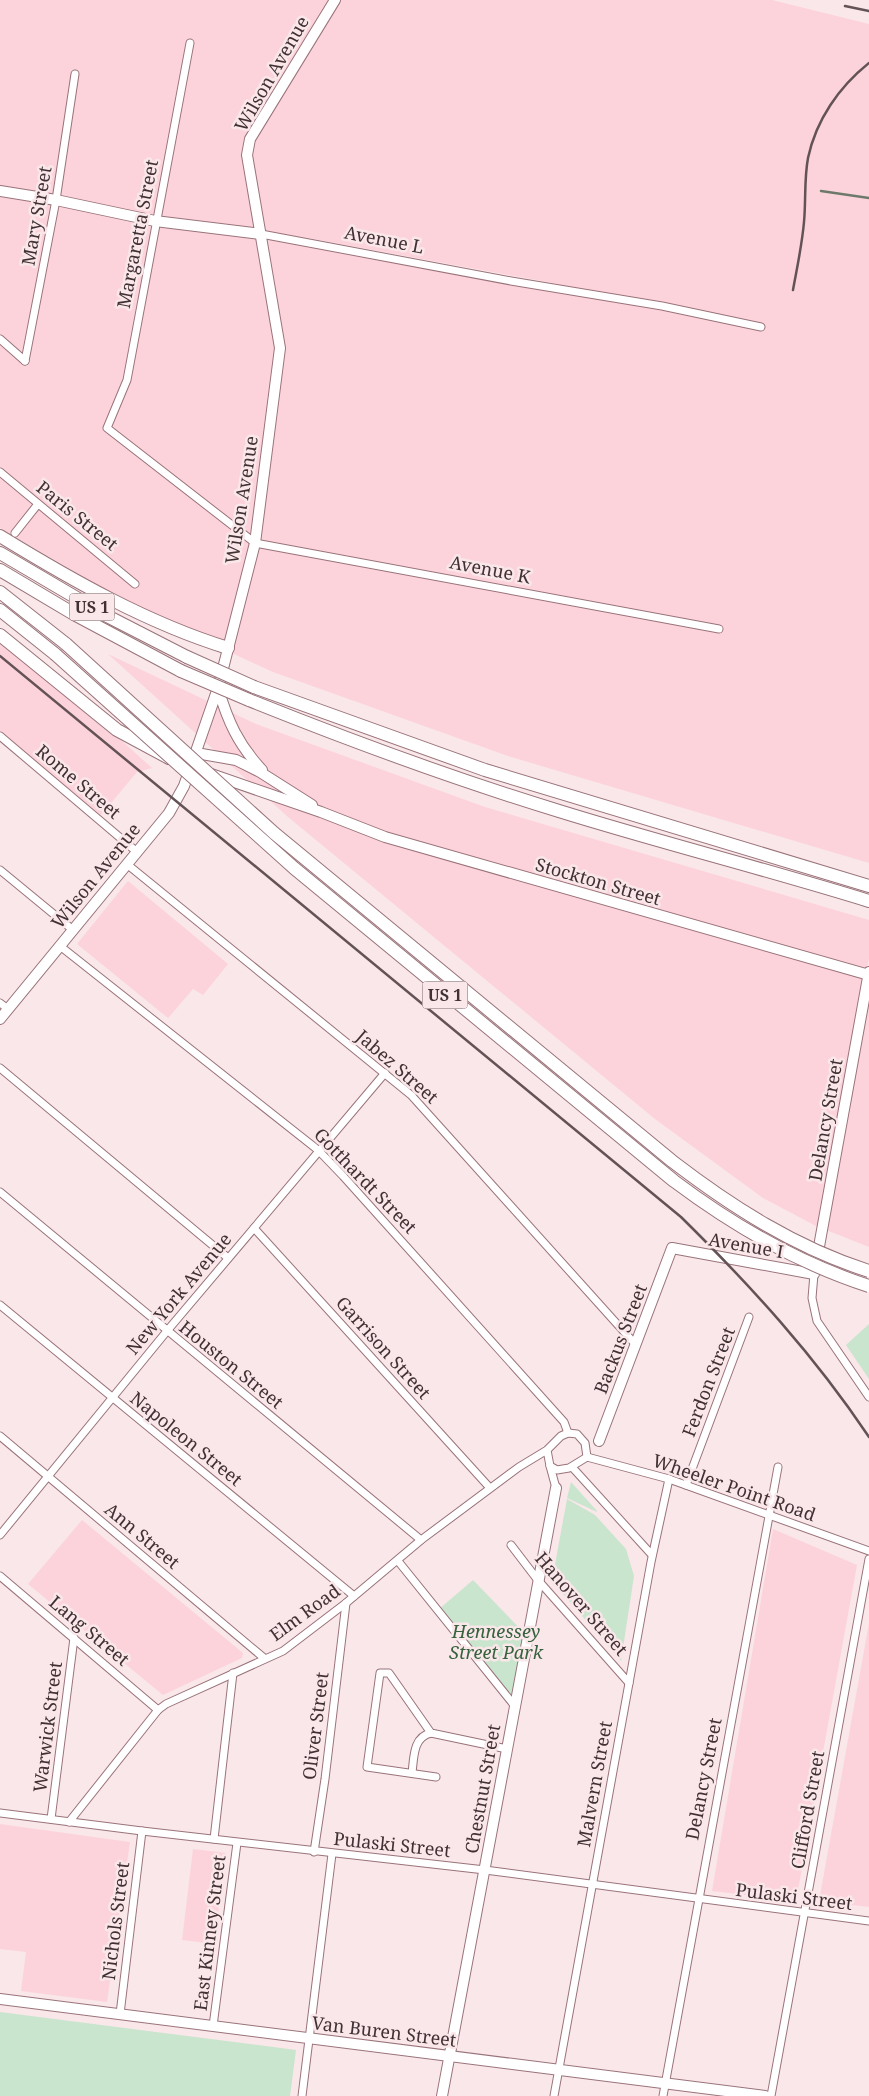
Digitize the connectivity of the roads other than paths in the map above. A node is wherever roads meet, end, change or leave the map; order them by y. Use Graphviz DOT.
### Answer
graph roads {
  1 [pos="335,0"];
  2 [pos="190,43"];
  3 [pos="75,74"];
  4 [pos="0,191"];
  5 [pos="56,200"];
  6 [pos="155,222"];
  7 [pos="261,234"];
  8 [pos="761,327"];
  9 [pos="0,339"];
  10 [pos="0,472"];
  11 [pos="38,504"];
  12 [pos="15,533"];
  13 [pos="0,536"];
  14 [pos="255,543"];
  15 [pos="0,553"];
  16 [pos="0,570"];
  17 [pos="135,584"];
  18 [pos="0,592"];
  19 [pos="0,610"];
  20 [pos="719,629"];
  21 [pos="0,635"];
  22 [pos="228,648"];
  23 [pos="218,688"];
  24 [pos="0,736"];
  25 [pos="196,753"];
  26 [pos="191,768"];
  27 [pos="270,778"];
  28 [pos="321,812"];
  29 [pos="137,852"];
  30 [pos="128,865"];
  31 [pos="0,870"];
  32 [pos="869,886"];
  33 [pos="869,901"];
  34 [pos="73,930"];
  35 [pos="60,946"];
  36 [pos="869,974"];
  37 [pos="4,1006"];
  38 [pos="0,1019"];
  39 [pos="0,1068"];
  40 [pos="385,1074"];
  41 [pos="318,1150"];
  42 [pos="0,1192"];
  43 [pos="254,1228"];
  44 [pos="672,1248"];
  45 [pos="228,1258"];
  46 [pos="869,1270"];
  47 [pos="814,1274"];
  48 [pos="869,1286"];
  49 [pos="0,1305"];
  50 [pos="749,1317"];
  51 [pos="167,1331"];
  52 [pos="636,1345"];
  53 [pos="869,1397"];
  54 [pos="112,1398"];
  55 [pos="568,1433"];
  56 [pos="0,1436"];
  57 [pos="599,1441"];
  58 [pos="585,1443"];
  59 [pos="547,1450"];
  60 [pos="587,1455"];
  61 [pos="550,1466"];
  62 [pos="572,1467"];
  63 [pos="778,1468"];
  64 [pos="564,1469"];
  65 [pos="48,1476"];
  66 [pos="669,1479"];
  67 [pos="686,1485"];
  68 [pos="490,1488"];
  69 [pos="556,1488"];
  70 [pos="769,1516"];
  71 [pos="0,1535"];
  72 [pos="421,1540"];
  73 [pos="511,1545"];
  74 [pos="869,1551"];
  75 [pos="652,1555"];
  76 [pos="869,1559"];
  77 [pos="398,1561"];
  78 [pos="0,1576"];
  79 [pos="537,1579"];
  80 [pos="354,1596"];
  81 [pos="346,1603"];
  82 [pos="74,1638"];
  83 [pos="264,1658"];
  84 [pos="233,1673"];
  85 [pos="629,1683"];
  86 [pos="514,1705"];
  87 [pos="158,1710"];
  88 [pos="431,1733"];
  89 [pos="507,1749"];
  90 [pos="412,1773"];
  91 [pos="436,1777"];
  92 [pos="0,1813"];
  93 [pos="51,1820"];
  94 [pos="69,1822"];
  95 [pos="142,1831"];
  96 [pos="214,1839"];
  97 [pos="237,1843"];
  98 [pos="314,1852"];
  99 [pos="332,1854"];
  100 [pos="485,1870"];
  101 [pos="592,1884"];
  102 [pos="698,1900"];
  103 [pos="805,1912"];
  104 [pos="869,1921"];
  105 [pos="0,1999"];
  106 [pos="120,2014"];
  107 [pos="214,2026"];
  108 [pos="308,2039"];
  109 [pos="450,2057"];
  110 [pos="559,2069"];
  111 [pos="665,2083"];
  112 [pos="302,2096"];
  113 [pos="442,2096"];
  114 [pos="554,2096"];
  115 [pos="663,2096"];
  116 [pos="765,2096"];
  117 [pos="771,2096"];
  1 -- 7 [label="street, Wilson Avenue"];
  2 -- 6 [label="street, Margaretta Street"];
  3 -- 5 [label="street, Mary Street"];
  4 -- 5 [label="street, Avenue L"];
  5 -- 6 [label="street, Avenue L"];
  5 -- 9 [label="street, Mary Street"];
  6 -- 7 [label="street, Avenue L"];
  6 -- 14 [label="street, Margaretta Street"];
  7 -- 8 [label="street, Avenue L"];
  7 -- 14 [label="street, Wilson Avenue"];
  10 -- 11 [label="street, Paris Street"];
  11 -- 12 [label="street"];
  11 -- 17 [label="street, Paris Street"];
  13 -- 22 [label="highway"];
  14 -- 20 [label="street, Avenue K"];
  14 -- 22 [label="street, Wilson Avenue"];
  15 -- 32 [label="highway, US 1, bridge"];
  16 -- 33 [label="highway, bridge"];
  18 -- 46 [label="highway, bridge"];
  19 -- 48 [label="highway, US 1, bridge"];
  21 -- 26 [label="highway"];
  22 -- 23 [label="street, Wilson Avenue"];
  23 -- 25 [label="street, Wilson Avenue"];
  23 -- 27 [label="street"];
  24 -- 29 [label="street, Rome Street"];
  25 -- 26 [label="street, Wilson Avenue"];
  25 -- 27 [label="street, Stockton Street"];
  26 -- 28 [label="street, Stockton Street"];
  26 -- 29 [label="street, Wilson Avenue"];
  27 -- 28 [label="street, Stockton Street"];
  28 -- 36 [label="street, Stockton Street"];
  29 -- 30 [label="street, Wilson Avenue"];
  30 -- 34 [label="street, Wilson Avenue"];
  30 -- 40 [label="street, Jabez Street"];
  31 -- 34 [label="street"];
  34 -- 35 [label="street, Wilson Avenue"];
  35 -- 37 [label="street, Wilson Avenue"];
  35 -- 41 [label="street, Gotthardt Street"];
  36 -- 47 [label="street, Delancy Street"];
  37 -- 38 [label="street, Wilson Avenue"];
  39 -- 45 [label="street"];
  40 -- 41 [label="street, New York Avenue"];
  40 -- 52 [label="street, Jabez Street"];
  41 -- 43 [label="street, New York Avenue"];
  41 -- 55 [label="street, Gotthardt Street"];
  42 -- 51 [label="street, Houston Street"];
  43 -- 45 [label="street, New York Avenue"];
  43 -- 68 [label="street, Garrison Street"];
  44 -- 47 [label="street, Avenue I"];
  44 -- 52 [label="street, Backus Street"];
  45 -- 51 [label="street, New York Avenue"];
  47 -- 53 [label="street"];
  49 -- 54 [label="street, Napoleon Street"];
  50 -- 67 [label="street, Ferdon Street"];
  51 -- 54 [label="street, New York Avenue"];
  51 -- 72 [label="street, Houston Street"];
  52 -- 57 [label="street, Backus Street"];
  54 -- 65 [label="street, New York Avenue"];
  54 -- 80 [label="street, Napoleon Street"];
  55 -- 58 [label="street"];
  55 -- 59 [label="street"];
  56 -- 65 [label="street, Ann Street"];
  57 -- 58 [label="street"];
  57 -- 60 [label="street"];
  58 -- 60 [label="street"];
  59 -- 61 [label="street"];
  59 -- 68 [label="street, Elm Road"];
  60 -- 62 [label="street"];
  60 -- 66 [label="street, Wheeler Point Road"];
  61 -- 64 [label="street"];
  61 -- 69 [label="street"];
  62 -- 64 [label="street"];
  62 -- 75 [label="street"];
  63 -- 70 [label="street, Delancy Street"];
  64 -- 69 [label="street"];
  65 -- 71 [label="street, New York Avenue"];
  65 -- 83 [label="street, Ann Street"];
  66 -- 67 [label="street, Wheeler Point Road"];
  66 -- 75 [label="street, Malvern Street"];
  67 -- 70 [label="street, Wheeler Point Road"];
  68 -- 72 [label="street, Elm Road"];
  69 -- 79 [label="street, Chestnut Street"];
  70 -- 74 [label="street, Wheeler Point Road"];
  70 -- 102 [label="street, Delancy Street"];
  72 -- 77 [label="street, Elm Road"];
  73 -- 79 [label="street, Hanover Street"];
  75 -- 85 [label="street, Malvern Street"];
  76 -- 103 [label="street, Clifford Street"];
  77 -- 80 [label="street, Elm Road"];
  77 -- 86 [label="street"];
  78 -- 82 [label="street, Lang Street"];
  79 -- 85 [label="street, Hanover Street"];
  79 -- 86 [label="street, Chestnut Street"];
  80 -- 81 [label="street, Elm Road"];
  81 -- 83 [label="street, Elm Road"];
  81 -- 98 [label="street, Oliver Street"];
  82 -- 87 [label="street, Lang Street"];
  82 -- 93 [label="street, Warwick Street"];
  83 -- 84 [label="street, Elm Road"];
  84 -- 87 [label="street, Elm Road"];
  84 -- 96 [label="street, East Kinney Street"];
  85 -- 101 [label="street, Malvern Street"];
  86 -- 89 [label="street, Chestnut Street"];
  87 -- 94 [label="street, Elm Road"];
  88 -- 89 [label="street"];
  88 -- 90 [label="street"];
  88 -- 90 [label="street"];
  89 -- 100 [label="street, Chestnut Street"];
  90 -- 91 [label="street"];
  92 -- 93 [label="street, Pulaski Street"];
  93 -- 94 [label="street, Pulaski Street"];
  94 -- 95 [label="street, Pulaski Street"];
  95 -- 96 [label="street, Pulaski Street"];
  95 -- 106 [label="street, Nichols Street"];
  96 -- 97 [label="street, Pulaski Street"];
  97 -- 98 [label="street, Pulaski Street"];
  97 -- 107 [label="street, East Kinney Street"];
  98 -- 99 [label="street, Pulaski Street"];
  99 -- 100 [label="street, Pulaski Street"];
  99 -- 108 [label="street"];
  100 -- 101 [label="street, Pulaski Street"];
  100 -- 109 [label="street, Chestnut Street"];
  101 -- 102 [label="street, Pulaski Street"];
  101 -- 110 [label="street, Malvern Street"];
  102 -- 103 [label="street, Pulaski Street"];
  102 -- 111 [label="street, Delancy Street"];
  103 -- 104 [label="street, Pulaski Street"];
  103 -- 117 [label="street, Clifford Street"];
  105 -- 106 [label="street, Van Buren Street"];
  106 -- 107 [label="street, Van Buren Street"];
  107 -- 108 [label="street, Van Buren Street"];
  108 -- 109 [label="street, Van Buren Street"];
  108 -- 112 [label="street"];
  109 -- 110 [label="street, Van Buren Street"];
  109 -- 113 [label="street, Chestnut Street"];
  110 -- 111 [label="street, Van Buren Street"];
  110 -- 114 [label="street, Malvern Street"];
  111 -- 115 [label="street, Delancy Street"];
  111 -- 116 [label="street, Van Buren Street"];
}
